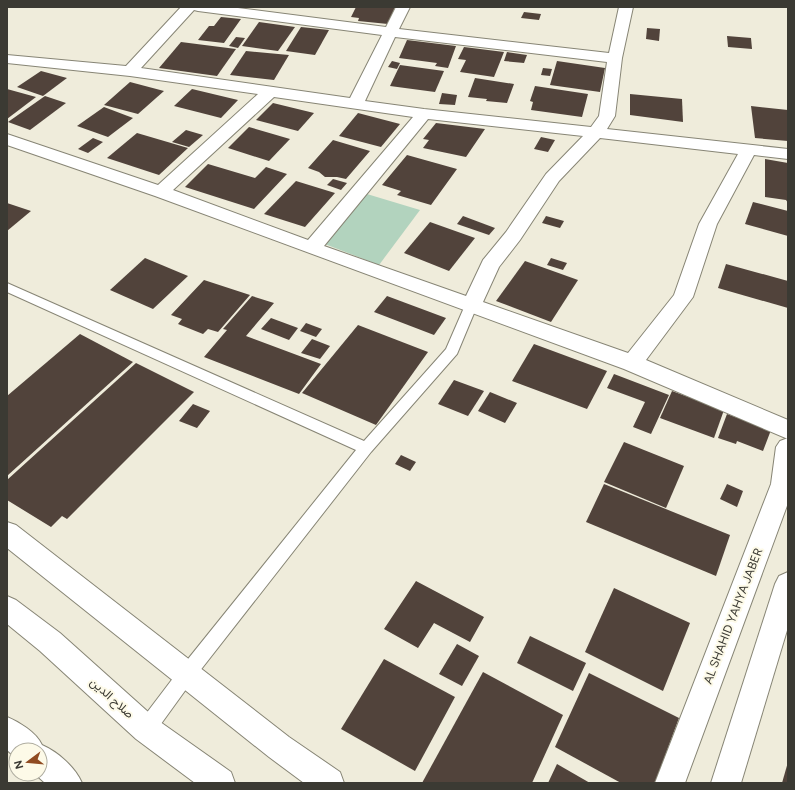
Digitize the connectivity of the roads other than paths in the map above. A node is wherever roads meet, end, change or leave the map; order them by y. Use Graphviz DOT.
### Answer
graph roads {
  1 [pos="189,7"];
  2 [pos="198,7"];
  3 [pos="403,7"];
  4 [pos="626,7"];
  5 [pos="391,32"];
  6 [pos="615,58"];
  7 [pos="7,59"];
  8 [pos="130,70"];
  9 [pos="270,92"];
  10 [pos="355,104"];
  11 [pos="424,114"];
  12 [pos="596,133"];
  13 [pos="7,139"];
  14 [pos="748,150"];
  15 [pos="788,154"];
  16 [pos="161,192"];
  17 [pos="312,248"];
  18 [pos="7,287"];
  19 [pos="471,306"];
  20 [pos="632,363"];
  21 [pos="788,430"];
  22 [pos="788,447"];
  23 [pos="366,448"];
  24 [pos="7,533"];
  25 [pos="788,584"];
  26 [pos="7,608"];
  27 [pos="186,675"];
  28 [pos="146,729"];
  29 [pos="7,731"];
  30 [pos="20,742"];
  31 [pos="48,766"];
  32 [pos="67,783"];
  33 [pos="220,783"];
  34 [pos="329,783"];
  35 [pos="670,783"];
  36 [pos="726,783"];
  1 -- 8 [label="main road"];
  2 -- 5 [label="main road"];
  3 -- 5 [label="main road"];
  4 -- 6 [label="main road"];
  5 -- 6 [label="main road"];
  5 -- 10 [label="main road"];
  6 -- 12 [label="main road"];
  7 -- 8 [label="main road"];
  8 -- 9 [label="main road"];
  9 -- 10 [label="main road"];
  9 -- 16 [label="main road"];
  10 -- 11 [label="main road"];
  11 -- 12 [label="main road"];
  11 -- 17 [label="main road"];
  12 -- 14 [label="main road"];
  12 -- 19 [label="main road"];
  13 -- 16 [label="main road"];
  14 -- 15 [label="main road"];
  14 -- 20 [label="main road"];
  16 -- 17 [label="main road"];
  17 -- 19 [label="main road"];
  18 -- 23 [label="lane"];
  19 -- 20 [label="main road"];
  19 -- 23 [label="lane"];
  20 -- 21 [label="main road"];
  22 -- 35 [label="main road, AL SHAHID YAHYA JABER"];
  23 -- 27 [label="lane"];
  24 -- 27 [label="main road"];
  25 -- 36 [label="main road"];
  26 -- 28 [label="main road, صلاح الدين"];
  27 -- 28 [label="lane"];
  27 -- 34 [label="main road"];
  28 -- 33 [label="main road, صلاح الدين"];
  29 -- 30 [label="main road"];
  31 -- 32 [label="main road"];
}
